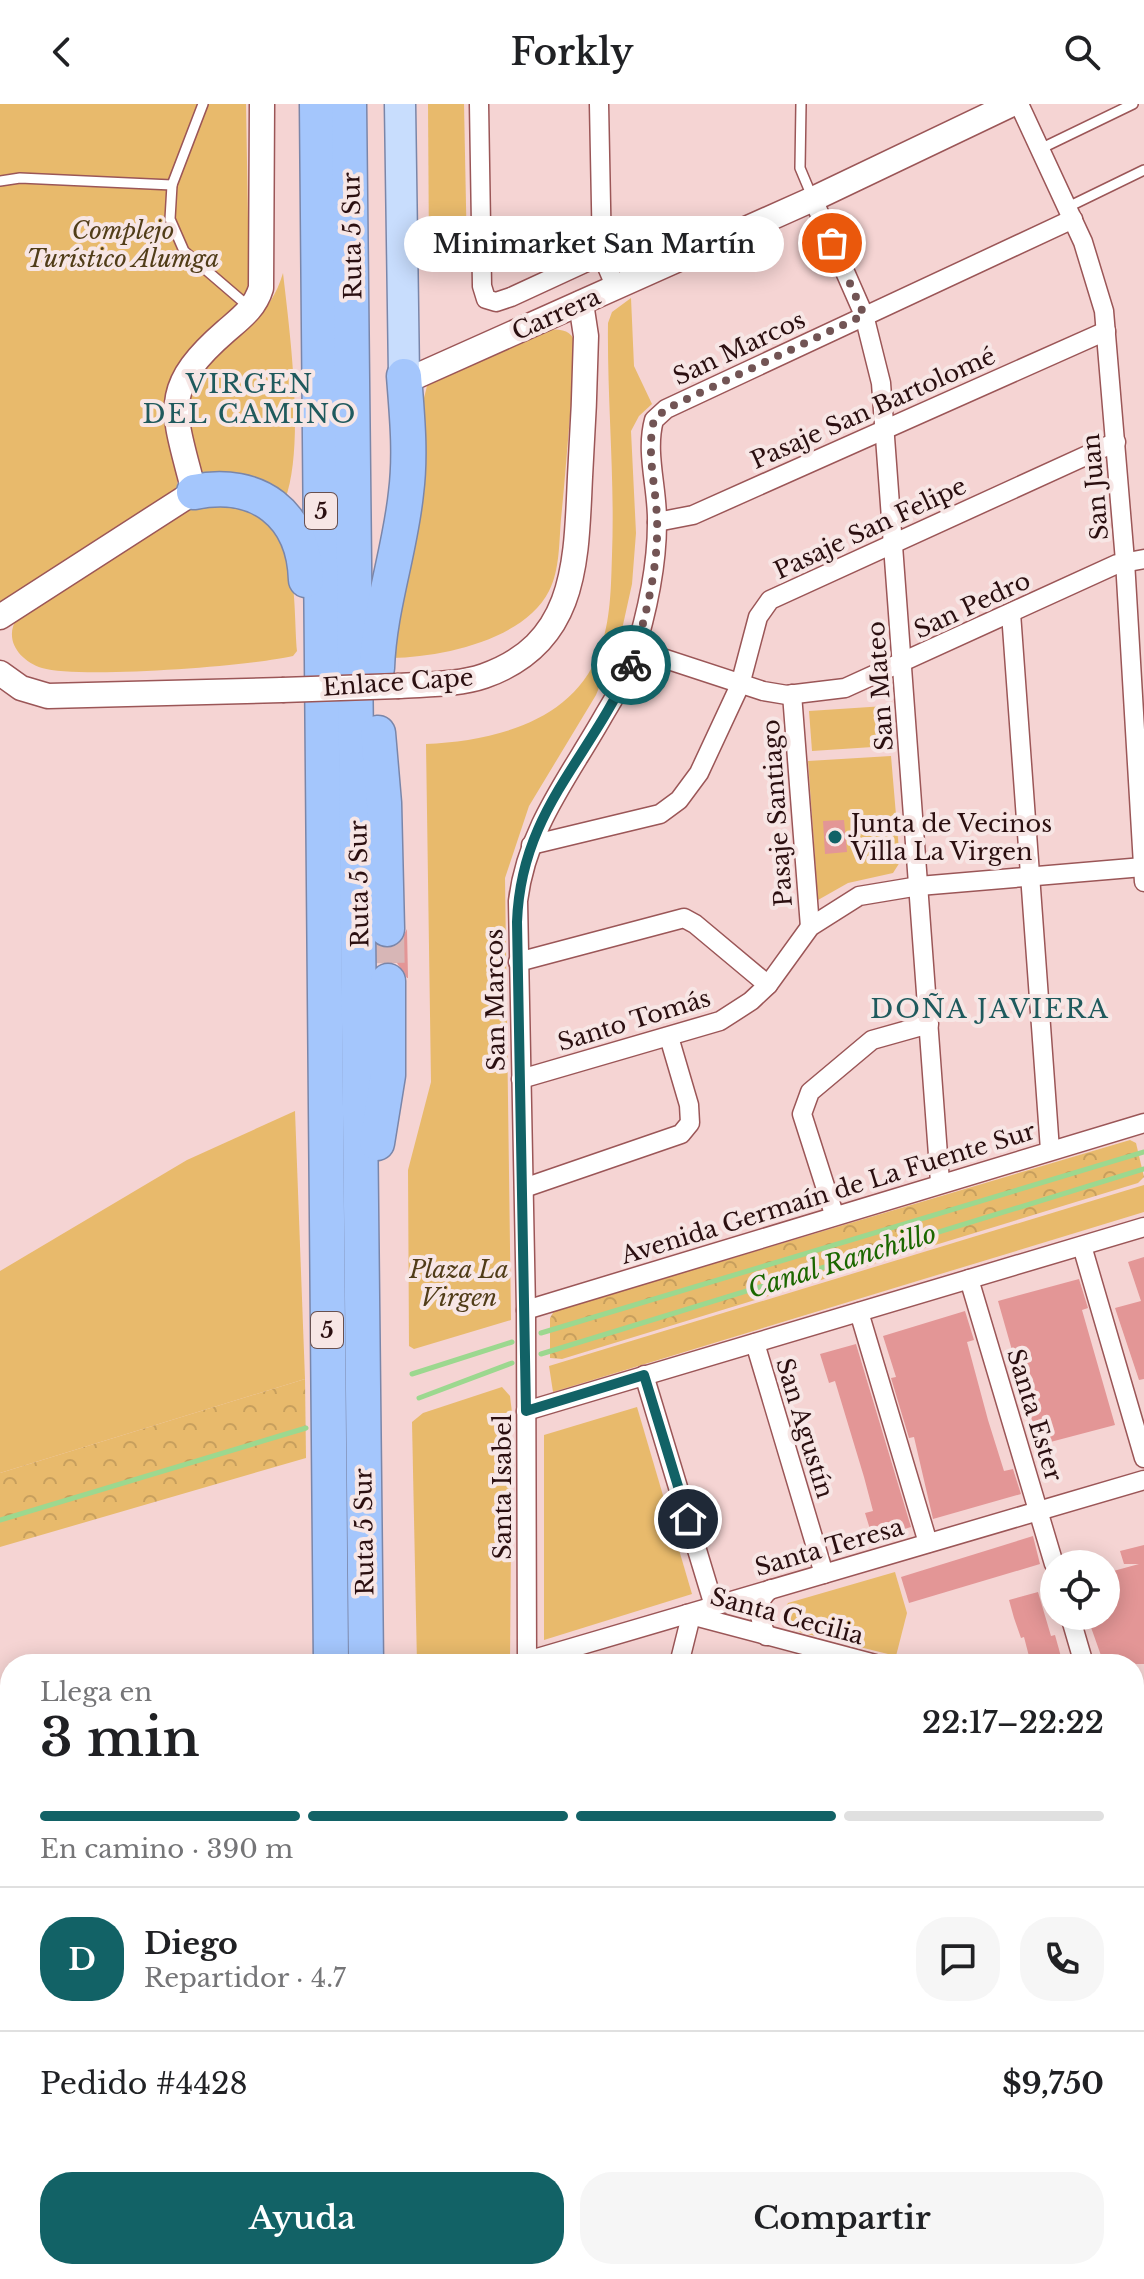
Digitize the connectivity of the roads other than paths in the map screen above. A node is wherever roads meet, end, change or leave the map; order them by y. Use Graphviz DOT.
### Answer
graph roads {
  1 [pos="203,104"];
  2 [pos="262,104"];
  3 [pos="317,104"];
  4 [pos="349,104"];
  5 [pos="400,104"];
  6 [pos="479,104"];
  7 [pos="599,104"];
  8 [pos="801,104"];
  9 [pos="1012,104"];
  10 [pos="1019,104"];
  11 [pos="1133,104"];
  12 [pos="1040,149"];
  13 [pos="1144,170"];
  14 [pos="0,181"];
  15 [pos="172,185"];
  16 [pos="813,199"];
  17 [pos="1070,213"];
  18 [pos="602,255"];
  19 [pos="616,288"];
  20 [pos="581,303"];
  21 [pos="251,309"];
  22 [pos="864,315"];
  23 [pos="1106,331"];
  24 [pos="404,376"];
  25 [pos="885,429"];
  26 [pos="1116,442"];
  27 [pos="194,492"];
  28 [pos="657,522"];
  29 [pos="894,543"];
  30 [pos="1135,560"];
  31 [pos="1011,613"];
  32 [pos="0,617"];
  33 [pos="635,649"];
  34 [pos="903,663"];
  35 [pos="0,673"];
  36 [pos="740,685"];
  37 [pos="792,694"];
  38 [pos="322,737"];
  39 [pos="531,845"];
  40 [pos="1143,867"];
  41 [pos="1030,877"];
  42 [pos="1144,882"];
  43 [pos="919,886"];
  44 [pos="810,927"];
  45 [pos="387,929"];
  46 [pos="518,962"];
  47 [pos="388,981"];
  48 [pos="768,985"];
  49 [pos="929,1024"];
  50 [pos="669,1037"];
  51 [pos="521,1079"];
  52 [pos="1144,1123"];
  53 [pos="1050,1150"];
  54 [pos="940,1182"];
  55 [pos="524,1188"];
  56 [pos="834,1214"];
  57 [pos="1144,1227"];
  58 [pos="1082,1246"];
  59 [pos="361,1258"];
  60 [pos="969,1279"];
  61 [pos="526,1310"];
  62 [pos="859,1312"];
  63 [pos="755,1343"];
  64 [pos="644,1375"];
  65 [pos="526,1411"];
  66 [pos="1144,1458"];
  67 [pos="1144,1480"];
  68 [pos="1038,1511"];
  69 [pos="928,1543"];
  70 [pos="1050,1550"];
  71 [pos="824,1574"];
  72 [pos="772,1589"];
  73 [pos="714,1606"];
  74 [pos="689,1615"];
  75 [pos="1074,1630"];
  76 [pos="766,1636"];
  77 [pos="799,1645"];
  78 [pos="331,1654"];
  79 [pos="366,1654"];
  80 [pos="527,1654"];
  81 [pos="555,1654"];
  82 [pos="681,1654"];
  83 [pos="797,1654"];
  84 [pos="835,1654"];
  85 [pos="1081,1654"];
  1 -- 15 [label="lane"];
  2 -- 21 [label="street"];
  3 -- 38 [label="highway, Ruta 5 Sur / 5"];
  4 -- 59 [label="highway, Ruta 5 Sur / 5"];
  5 -- 24 [label="main road"];
  6 -- 18 [label="street"];
  7 -- 18 [label="street"];
  8 -- 16 [label="lane"];
  9 -- 16 [label="street, Carrera"];
  10 -- 12 [label="street, San Juan"];
  11 -- 12 [label="lane"];
  12 -- 17 [label="street, San Juan"];
  13 -- 17 [label="lane"];
  14 -- 15 [label="lane"];
  15 -- 21 [label="lane"];
  16 -- 19 [label="street, Carrera"];
  16 -- 22 [label="street, San Mateo"];
  17 -- 22 [label="street, San Marcos"];
  17 -- 23 [label="street, San Juan"];
  18 -- 19 [label="street"];
  19 -- 20 [label="street, Carrera"];
  20 -- 24 [label="street, Carrera"];
  20 -- 35 [label="street, Enlace Cape, bridge"];
  21 -- 27 [label="street"];
  22 -- 25 [label="street, San Mateo"];
  22 -- 28 [label="street, San Marcos"];
  23 -- 25 [label="street, Pasaje San Bartolomé"];
  23 -- 26 [label="street, San Juan"];
  24 -- 45 [label="highway"];
  25 -- 28 [label="street, Pasaje San Bartolomé"];
  25 -- 29 [label="street, San Mateo"];
  26 -- 29 [label="street, Pasaje San Felipe"];
  26 -- 30 [label="street, San Juan"];
  27 -- 32 [label="street"];
  27 -- 38 [label="highway"];
  28 -- 33 [label="street, San Marcos"];
  29 -- 34 [label="street, San Mateo"];
  29 -- 36 [label="street, Pasaje San Felipe"];
  30 -- 31 [label="street, San Pedro"];
  30 -- 40 [label="street, San Juan"];
  31 -- 34 [label="street, San Pedro"];
  31 -- 41 [label="street"];
  33 -- 36 [label="street, San Pedro"];
  33 -- 39 [label="street, San Marcos"];
  34 -- 37 [label="street, San Pedro"];
  34 -- 43 [label="street, San Mateo"];
  36 -- 37 [label="street, San Pedro"];
  36 -- 39 [label="street, Pasaje San Felipe"];
  37 -- 44 [label="street, Pasaje Santiago"];
  38 -- 78 [label="highway, Ruta 5 Sur / 5"];
  39 -- 46 [label="street, San Marcos"];
  40 -- 41 [label="street, Santo Tomás"];
  40 -- 42 [label="street, San Juan"];
  41 -- 43 [label="street, Santo Tomás"];
  41 -- 53 [label="street"];
  43 -- 44 [label="street, Santo Tomás"];
  43 -- 49 [label="street, San Mateo"];
  44 -- 48 [label="street, Santo Tomás"];
  46 -- 48 [label="street"];
  46 -- 51 [label="street, San Marcos"];
  47 -- 59 [label="highway"];
  48 -- 50 [label="street, Santo Tomás"];
  49 -- 54 [label="street, San Mateo"];
  49 -- 56 [label="street"];
  50 -- 51 [label="street, Santo Tomás"];
  50 -- 55 [label="street"];
  51 -- 55 [label="street, San Marcos"];
  52 -- 53 [label="street, Avenida Germaín de La Fuente Sur"];
  53 -- 54 [label="street, Avenida Germaín de La Fuente Sur"];
  54 -- 56 [label="street, Avenida Germaín de La Fuente Sur"];
  55 -- 61 [label="street, San Marcos"];
  56 -- 61 [label="street, Avenida Germaín de La Fuente Sur"];
  57 -- 58 [label="street"];
  58 -- 60 [label="street"];
  58 -- 66 [label="street"];
  59 -- 79 [label="highway, Ruta 5 Sur / 5"];
  60 -- 62 [label="street"];
  60 -- 68 [label="street, Santa Ester"];
  61 -- 65 [label="street, Santa Isabel"];
  62 -- 63 [label="street"];
  62 -- 69 [label="street"];
  63 -- 64 [label="street"];
  63 -- 71 [label="street, San Agustín"];
  64 -- 65 [label="street"];
  64 -- 73 [label="street"];
  65 -- 80 [label="street, Santa Isabel"];
  67 -- 68 [label="street, Santa Teresa"];
  68 -- 69 [label="street, Santa Teresa"];
  68 -- 70 [label="street, Santa Ester"];
  69 -- 71 [label="street, Santa Teresa"];
  71 -- 72 [label="street, Santa Teresa"];
  72 -- 73 [label="street, Santa Teresa"];
  72 -- 76 [label="street"];
  73 -- 74 [label="street, Santa Teresa"];
  74 -- 76 [label="street, Santa Cecilia"];
  74 -- 81 [label="street, Santa Teresa"];
  74 -- 82 [label="street"];
  75 -- 85 [label="street"];
  76 -- 77 [label="street, Santa Cecilia"];
  77 -- 83 [label="street"];
  77 -- 84 [label="street, Santa Cecilia"];
}
